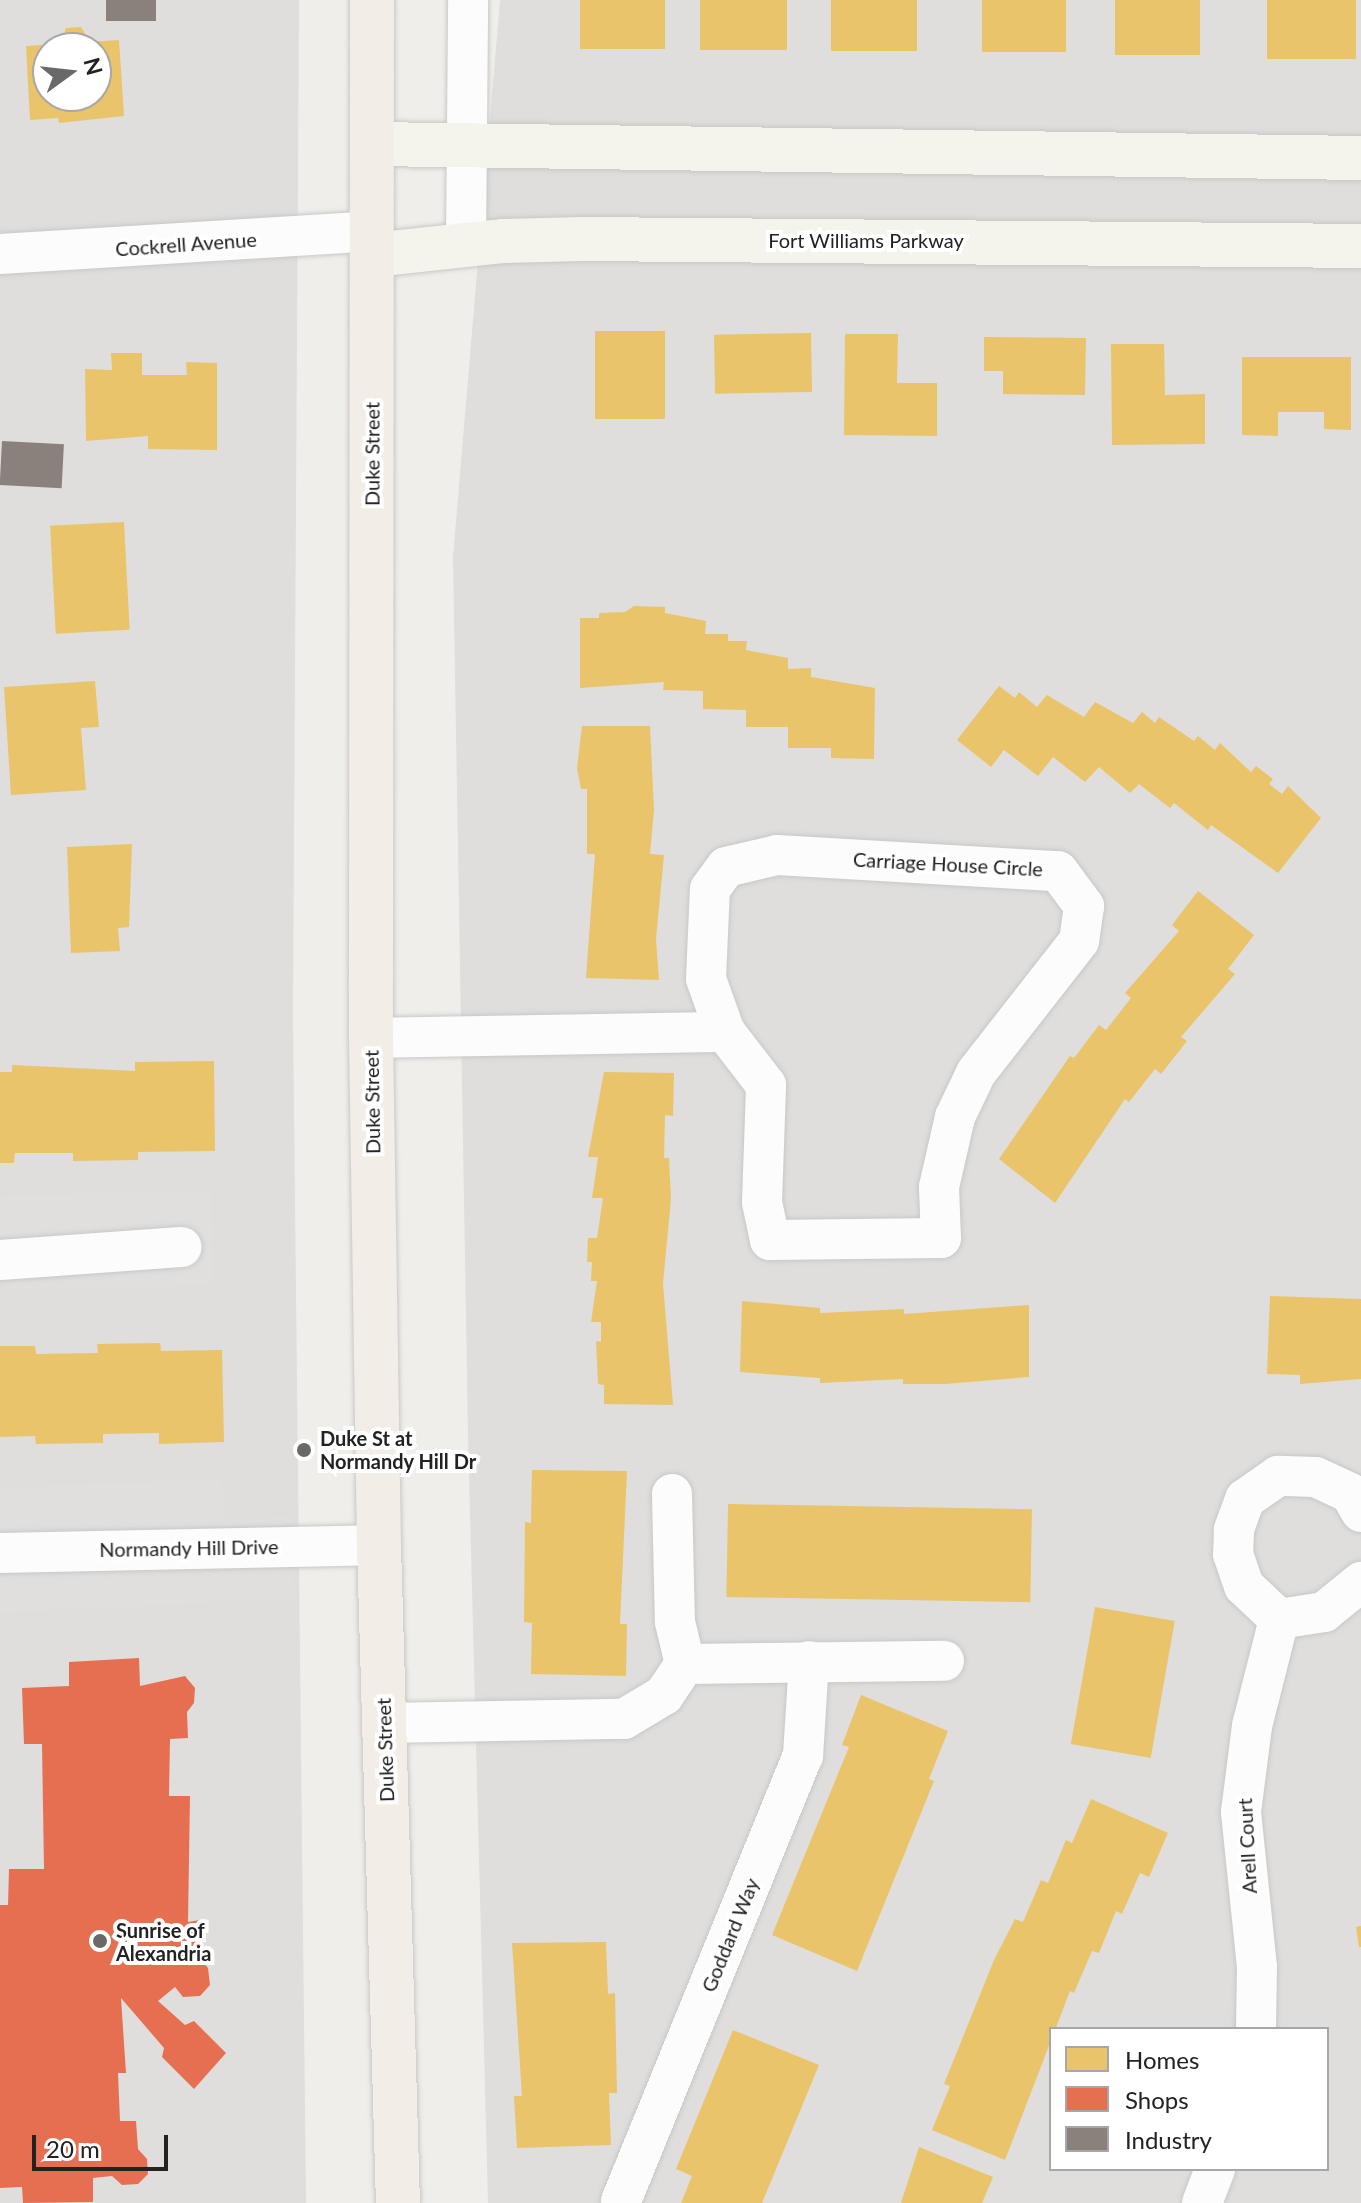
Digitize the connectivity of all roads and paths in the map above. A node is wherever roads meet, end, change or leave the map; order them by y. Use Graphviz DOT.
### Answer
graph roads {
  1 [pos="372,0"];
  2 [pos="468,0"];
  3 [pos="372,144"];
  4 [pos="467,144"];
  5 [pos="1361,158"];
  6 [pos="372,243"];
  7 [pos="466,245"];
  8 [pos="1361,246"];
  9 [pos="0,254"];
  10 [pos="725,1032"];
  11 [pos="371,1038"];
  12 [pos="182,1247"];
  13 [pos="0,1260"];
  14 [pos="672,1494"];
  15 [pos="1361,1512"];
  16 [pos="379,1545"];
  17 [pos="0,1553"];
  18 [pos="1361,1582"];
  19 [pos="1279,1619"];
  20 [pos="809,1661"];
  21 [pos="944,1661"];
  22 [pos="685,1664"];
  23 [pos="384,1723"];
  24 [pos="1256,2027"];
  25 [pos="1214,2171"];
  26 [pos="621,2201"];
  27 [pos="398,2203"];
  28 [pos="1202,2203"];
  1 -- 3 [label="main road, Duke Street"];
  2 -- 4 [label="street"];
  3 -- 4 [label="street"];
  3 -- 6 [label="main road, Duke Street"];
  4 -- 5 [label="street"];
  4 -- 7 [label="street"];
  6 -- 7 [label="street, Fort Williams Parkway"];
  6 -- 9 [label="street, Cockrell Avenue"];
  6 -- 11 [label="main road, Duke Street"];
  7 -- 8 [label="street, Fort Williams Parkway"];
  10 -- 10 [label="street, Carriage House Circle"];
  10 -- 11 [label="street"];
  11 -- 16 [label="main road, Duke Street"];
  12 -- 13 [label="street"];
  14 -- 22 [label="street"];
  15 -- 19 [label="street"];
  16 -- 17 [label="street, Normandy Hill Drive"];
  16 -- 23 [label="main road, Duke Street"];
  18 -- 19 [label="street"];
  19 -- 24 [label="street, Arell Court"];
  20 -- 21 [label="street"];
  20 -- 22 [label="street"];
  20 -- 26 [label="street, Goddard Way"];
  22 -- 23 [label="street"];
  23 -- 27 [label="main road, Duke Street"];
  25 -- 28 [label="street"];
}
